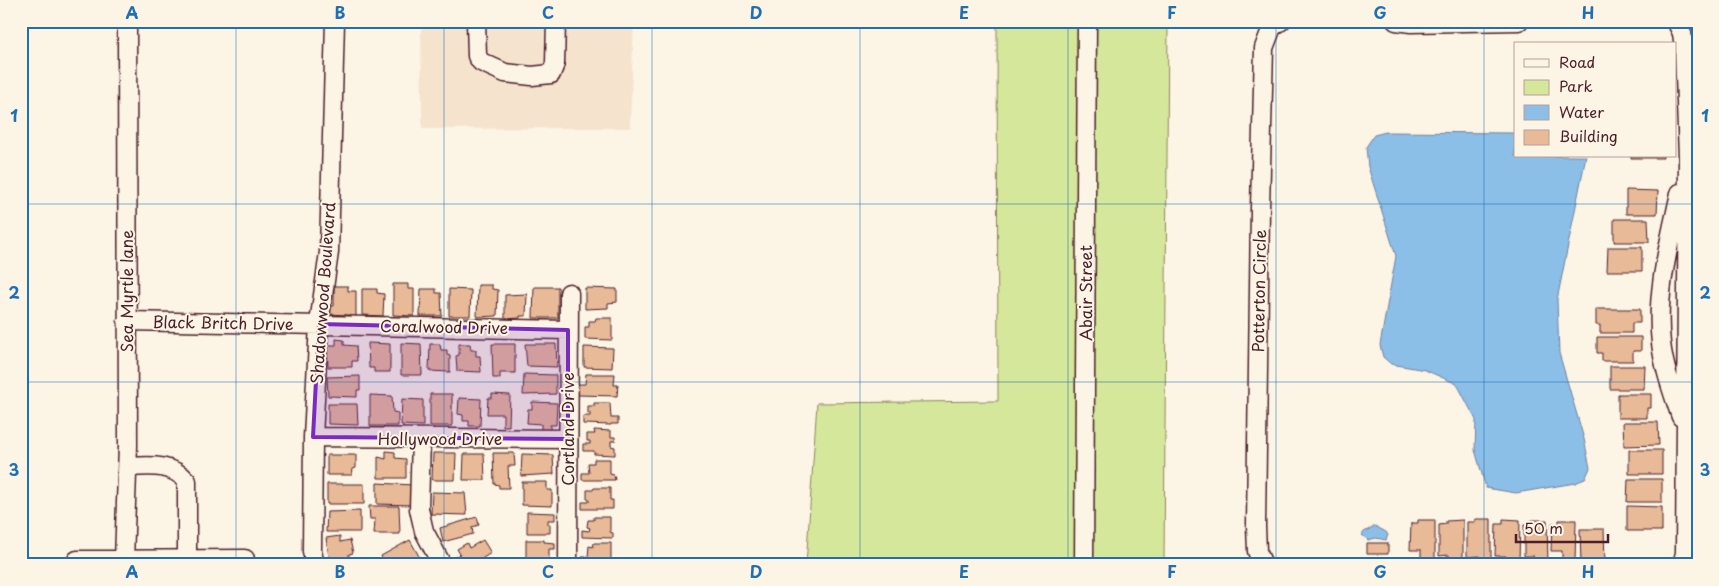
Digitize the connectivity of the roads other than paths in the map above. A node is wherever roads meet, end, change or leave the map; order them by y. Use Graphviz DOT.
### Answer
graph roads {
  1 [pos="127,21"];
  2 [pos="335,21"];
  3 [pos="476,21"];
  4 [pos="556,21"];
  5 [pos="1087,21"];
  6 [pos="1280,21"];
  7 [pos="1396,21"];
  8 [pos="1676,21"];
  9 [pos="1485,22"];
  10 [pos="1509,22"];
  11 [pos="1688,157"];
  12 [pos="569,293"];
  13 [pos="127,322"];
  14 [pos="319,324"];
  15 [pos="568,330"];
  16 [pos="1686,429"];
  17 [pos="313,437"];
  18 [pos="422,439"];
  19 [pos="568,439"];
  20 [pos="128,467"];
  21 [pos="187,559"];
  22 [pos="245,559"];
  23 [pos="77,560"];
  24 [pos="124,560"];
  25 [pos="315,565"];
  26 [pos="442,565"];
  27 [pos="568,565"];
  28 [pos="1084,565"];
  29 [pos="1263,565"];
  30 [pos="1682,565"];
  1 -- 13 [label="street, Sea Myrtle lane"];
  2 -- 14 [label="street, Shadowwood Boulevard"];
  3 -- 4 [label="street"];
  5 -- 28 [label="street, Abair Street"];
  6 -- 29 [label="street, Potterton Circle"];
  7 -- 9 [label="street"];
  8 -- 11 [label="street"];
  9 -- 10 [label="street"];
  11 -- 16 [label="street"];
  11 -- 16 [label="street"];
  12 -- 15 [label="street, Cortland Drive"];
  13 -- 14 [label="street, Black Britch Drive"];
  13 -- 20 [label="street, Sea Myrtle lane"];
  14 -- 15 [label="street, Coralwood Drive"];
  14 -- 17 [label="street, Shadowwood Boulevard"];
  15 -- 19 [label="street, Cortland Drive"];
  16 -- 30 [label="street"];
  17 -- 18 [label="street, Hollywood Drive"];
  17 -- 25 [label="street, Shadowwood Boulevard"];
  18 -- 19 [label="street, Hollywood Drive"];
  18 -- 26 [label="street"];
  19 -- 27 [label="street, Cortland Drive"];
  20 -- 21 [label="street"];
  20 -- 24 [label="street, Sea Myrtle lane"];
  21 -- 22 [label="street"];
  21 -- 24 [label="street"];
  23 -- 24 [label="street"];
}
